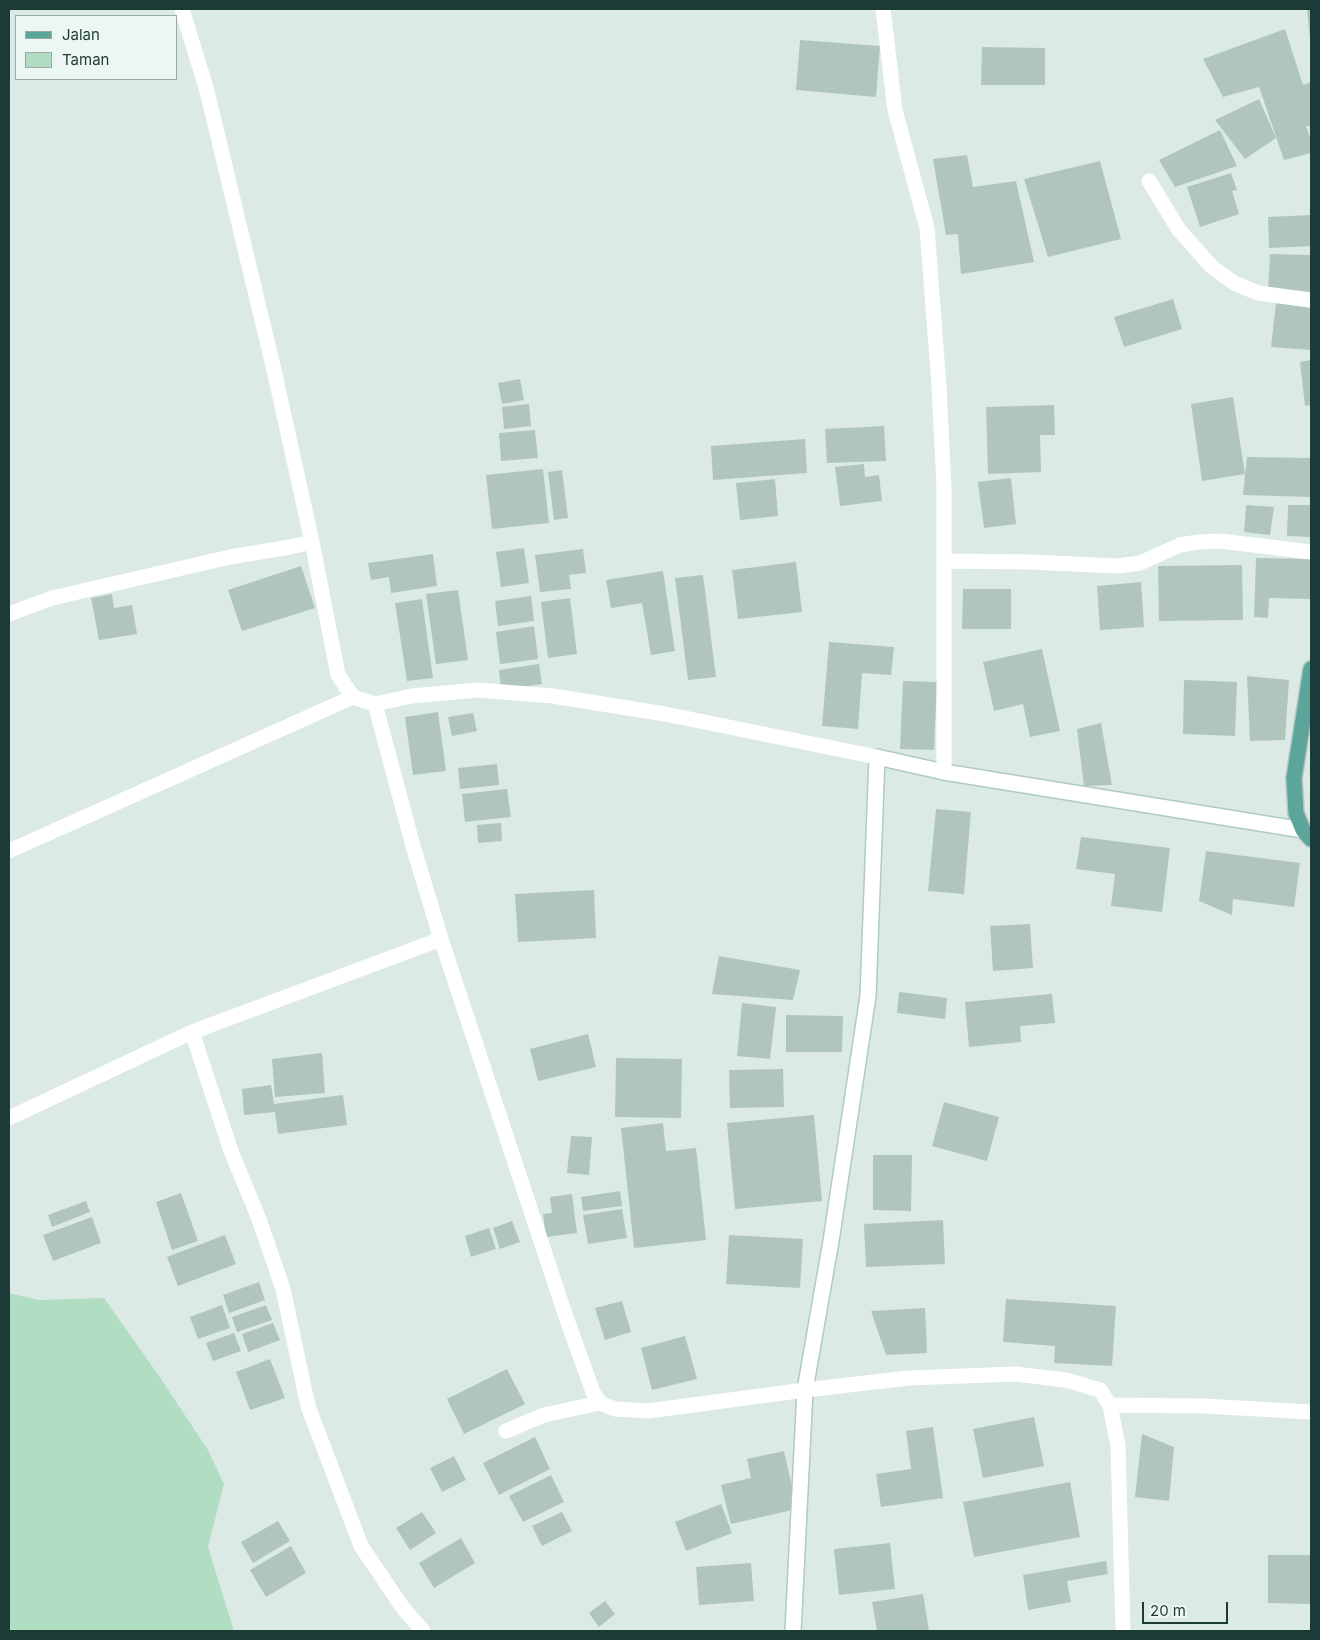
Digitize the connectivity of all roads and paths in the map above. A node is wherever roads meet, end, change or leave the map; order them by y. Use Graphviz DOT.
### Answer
graph roads {
  1 [pos="182,9"];
  2 [pos="883,9"];
  3 [pos="1149,181"];
  4 [pos="1311,300"];
  5 [pos="312,542"];
  6 [pos="1311,552"];
  7 [pos="945,561"];
  8 [pos="9,614"];
  9 [pos="1311,669"];
  10 [pos="353,697"];
  11 [pos="375,704"];
  12 [pos="877,757"];
  13 [pos="944,772"];
  14 [pos="1307,834"];
  15 [pos="9,850"];
  16 [pos="441,939"];
  17 [pos="192,1032"];
  18 [pos="9,1118"];
  19 [pos="804,1390"];
  20 [pos="596,1403"];
  21 [pos="1110,1405"];
  22 [pos="1311,1412"];
  23 [pos="506,1430"];
  24 [pos="423,1631"];
  25 [pos="793,1631"];
  26 [pos="1122,1631"];
  1 -- 5 [label="street"];
  2 -- 7 [label="street"];
  3 -- 4 [label="street"];
  5 -- 8 [label="street"];
  5 -- 10 [label="street"];
  6 -- 7 [label="street"];
  7 -- 13 [label="street"];
  9 -- 14 [label="main road"];
  10 -- 11 [label="street"];
  10 -- 15 [label="street"];
  11 -- 12 [label="street"];
  11 -- 16 [label="street"];
  12 -- 13 [label="street"];
  12 -- 19 [label="street"];
  13 -- 14 [label="street"];
  16 -- 17 [label="street"];
  16 -- 20 [label="street"];
  17 -- 18 [label="street"];
  17 -- 24 [label="street"];
  19 -- 20 [label="street"];
  19 -- 21 [label="street"];
  19 -- 25 [label="street"];
  20 -- 23 [label="street"];
  21 -- 22 [label="street"];
  21 -- 26 [label="street"];
}
